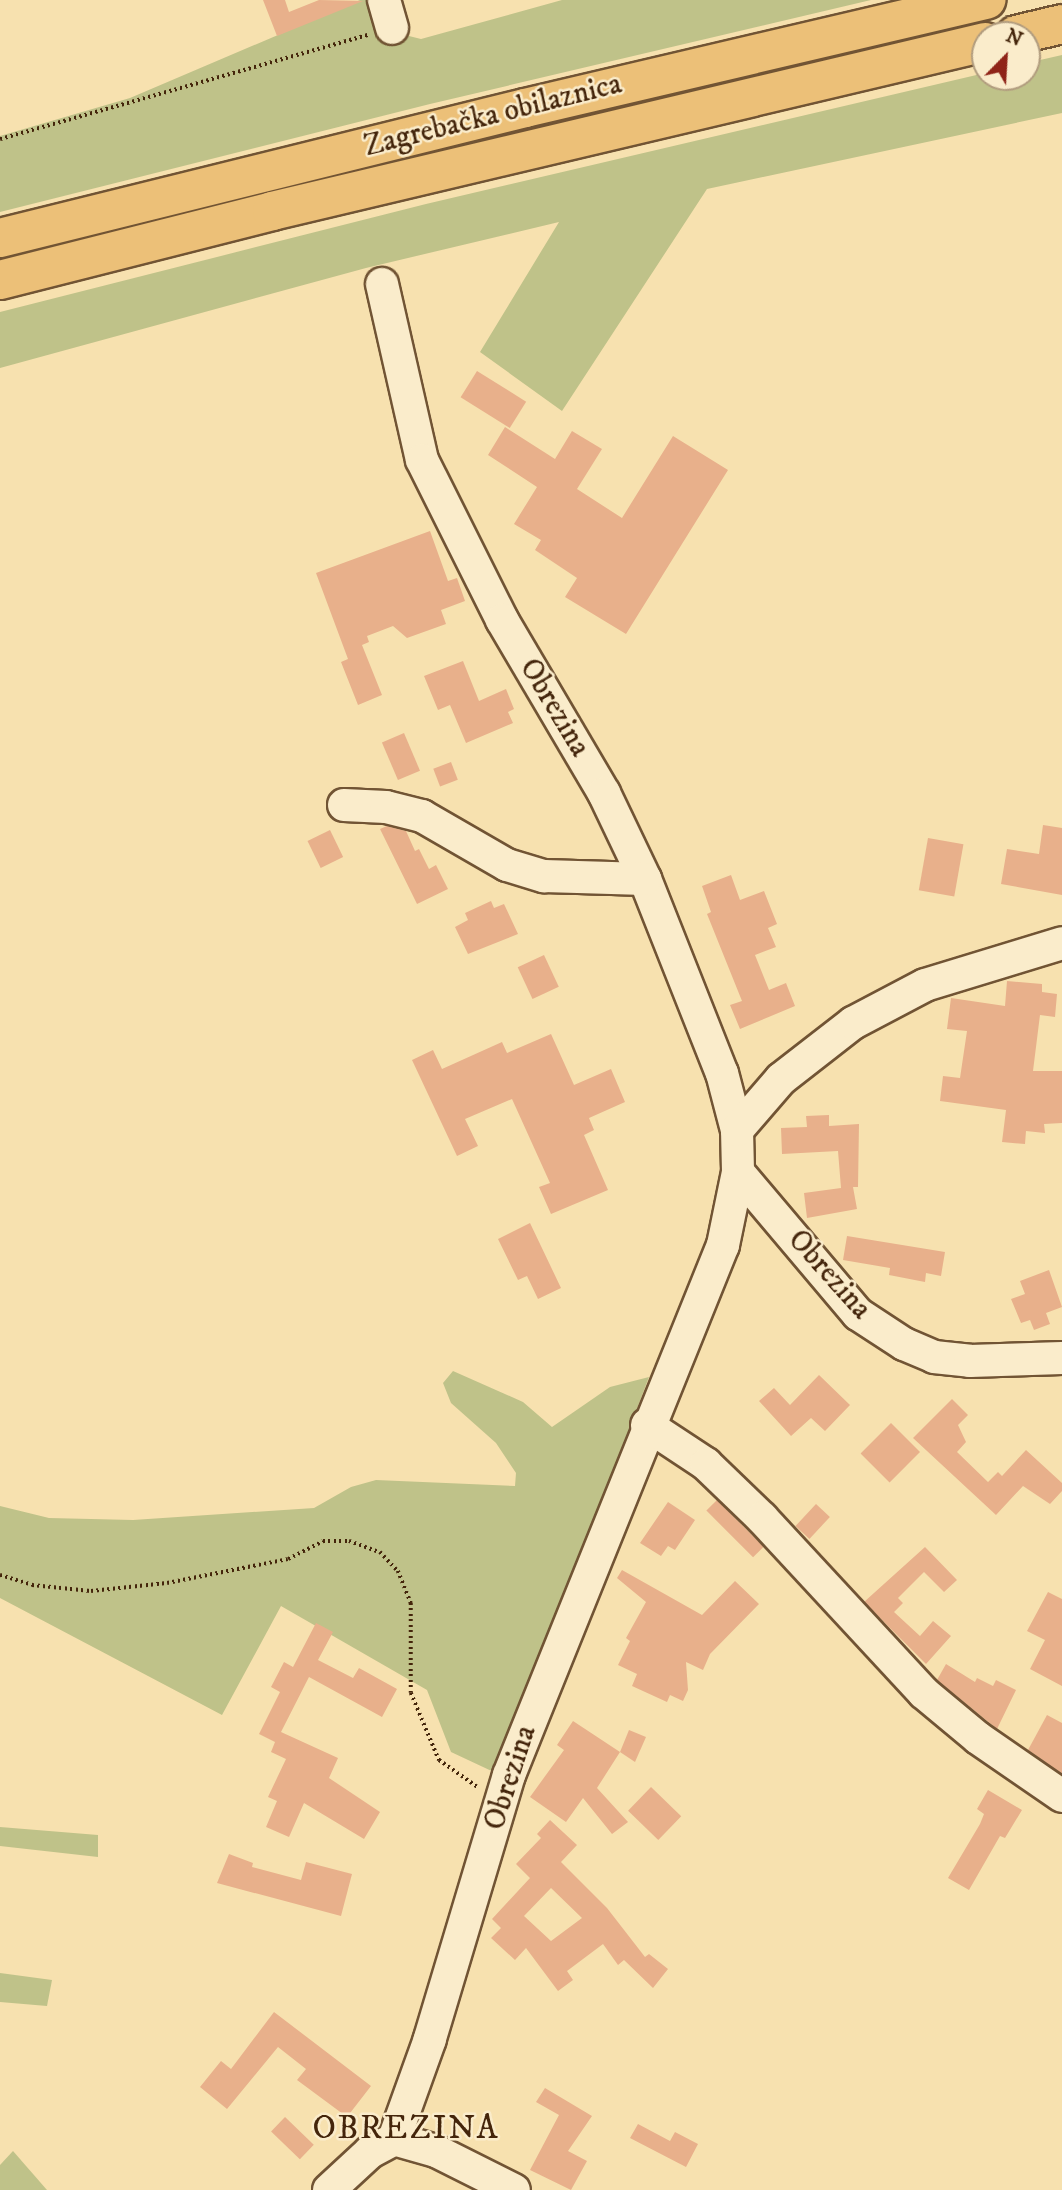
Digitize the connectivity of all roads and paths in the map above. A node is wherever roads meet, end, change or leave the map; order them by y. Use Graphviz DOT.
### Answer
graph roads {
  1 [pos="987,0"];
  2 [pos="388,14"];
  3 [pos="1062,24"];
  4 [pos="1041,29"];
  5 [pos="971,45"];
  6 [pos="0,139"];
  7 [pos="0,238"];
  8 [pos="0,281"];
  9 [pos="382,284"];
  10 [pos="344,805"];
  11 [pos="645,879"];
  12 [pos="1062,943"];
  13 [pos="737,1130"];
  14 [pos="738,1172"];
  15 [pos="1062,1358"];
  16 [pos="647,1425"];
  17 [pos="0,1575"];
  18 [pos="1062,1796"];
  19 [pos="500,1805"];
  20 [pos="394,2138"];
  21 [pos="329,2190"];
  22 [pos="514,2190"];
  1 -- 7 [label="highway, Zagrebačka obilaznica"];
  2 -- 6 [label="path"];
  3 -- 4 [label="highway"];
  5 -- 8 [label="highway, Zagrebačka obilaznica"];
  9 -- 11 [label="street, Obrezina"];
  10 -- 11 [label="street"];
  11 -- 13 [label="street, Obrezina"];
  12 -- 13 [label="street"];
  13 -- 14 [label="street, Obrezina"];
  14 -- 15 [label="street, Obrezina"];
  14 -- 16 [label="street, Obrezina"];
  16 -- 18 [label="street"];
  16 -- 19 [label="street, Obrezina"];
  17 -- 19 [label="path"];
  19 -- 20 [label="street, Obrezina"];
  20 -- 21 [label="street"];
  20 -- 22 [label="street"];
}
